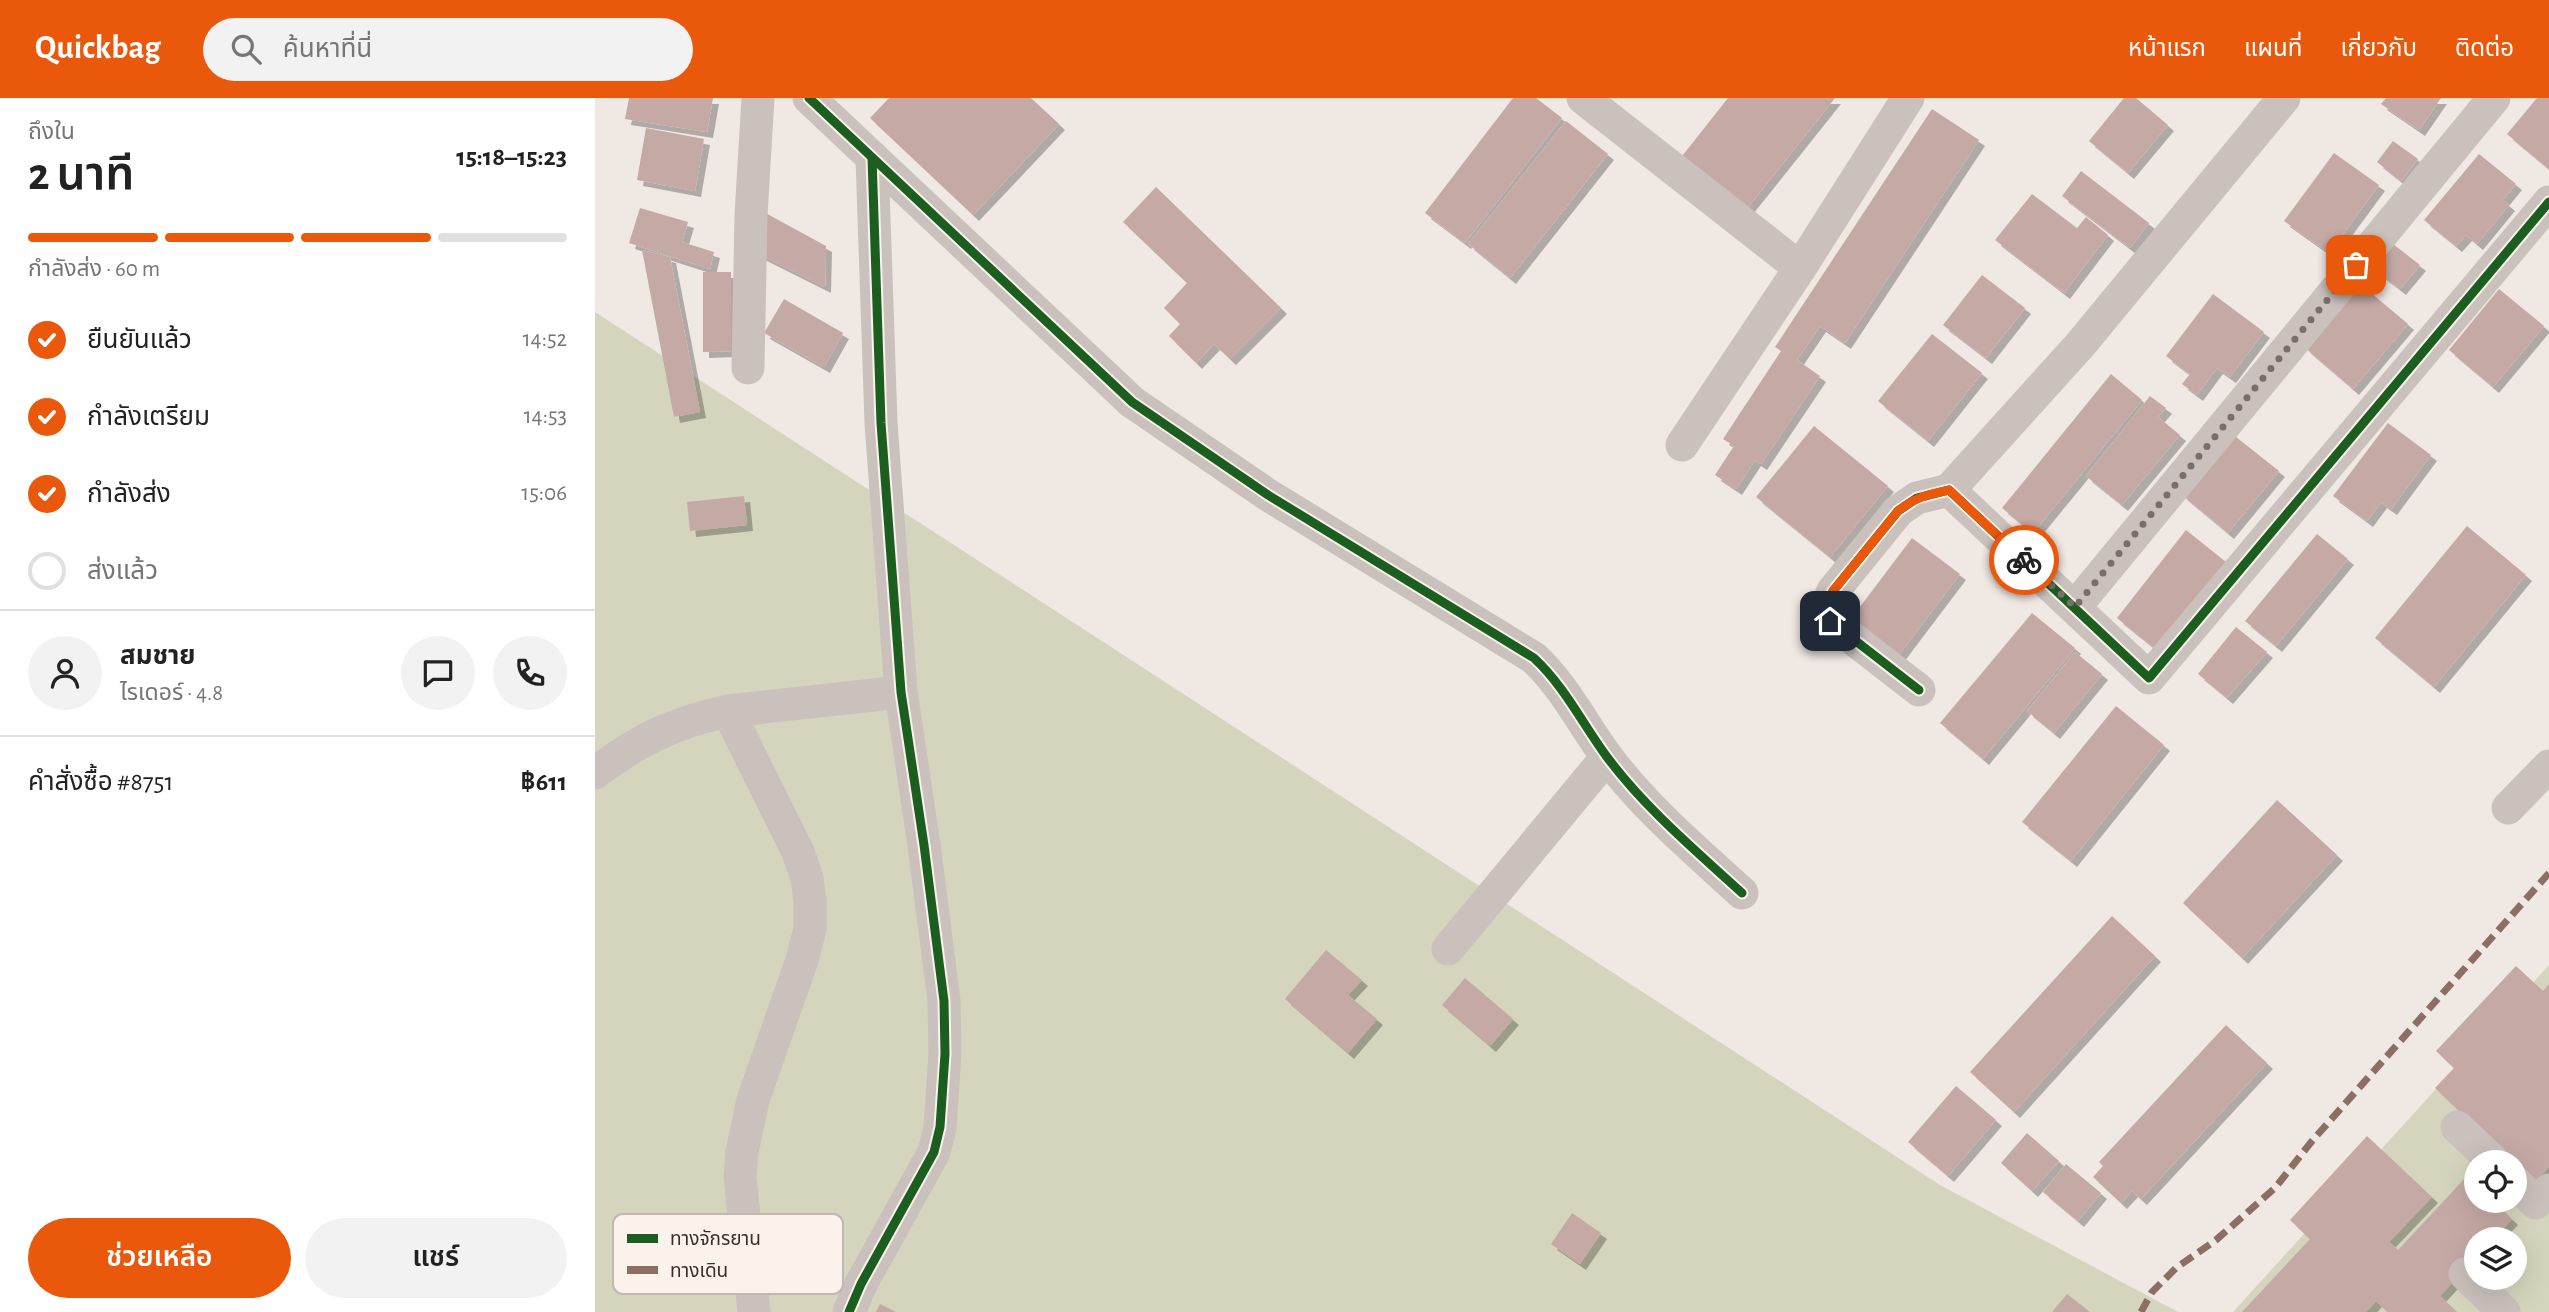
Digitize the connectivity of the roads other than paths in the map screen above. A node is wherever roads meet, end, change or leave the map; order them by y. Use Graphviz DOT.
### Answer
graph roads {
  1 [pos="758,98"];
  2 [pos="809,98"];
  3 [pos="1583,98"];
  4 [pos="1908,98"];
  5 [pos="2284,98"];
  6 [pos="2494,98"];
  7 [pos="872,158"];
  8 [pos="2549,202"];
  9 [pos="1800,268"];
  10 [pos="748,368"];
  11 [pos="1682,445"];
  12 [pos="1949,490"];
  13 [pos="2075,607"];
  14 [pos="1919,690"];
  15 [pos="901,692"];
  16 [pos="728,711"];
  17 [pos="1607,757"];
  18 [pos="2549,766"];
  19 [pos="595,773"];
  20 [pos="2508,808"];
  21 [pos="1742,893"];
  22 [pos="1448,949"];
  23 [pos="2457,1127"];
  24 [pos="2481,1150"];
  25 [pos="2549,1190"];
  26 [pos="2527,1194"];
  27 [pos="744,1214"];
  28 [pos="2481,1290"];
  29 [pos="752,1294"];
  30 [pos="754,1312"];
  31 [pos="849,1312"];
  32 [pos="2504,1312"];
  1 -- 10 [label="street"];
  2 -- 7 [label="street"];
  3 -- 9 [label="street"];
  4 -- 9 [label="street"];
  5 -- 12 [label="street"];
  6 -- 13 [label="street"];
  7 -- 15 [label="street"];
  7 -- 17 [label="street"];
  8 -- 13 [label="street"];
  9 -- 11 [label="street"];
  12 -- 13 [label="street"];
  12 -- 14 [label="street"];
  15 -- 16 [label="street"];
  15 -- 31 [label="street"];
  16 -- 19 [label="street"];
  16 -- 27 [label="street"];
  17 -- 21 [label="street"];
  17 -- 22 [label="street"];
  18 -- 20 [label="street"];
  23 -- 24 [label="street"];
  25 -- 26 [label="street"];
  28 -- 32 [label="street"];
  29 -- 30 [label="street"];
}
